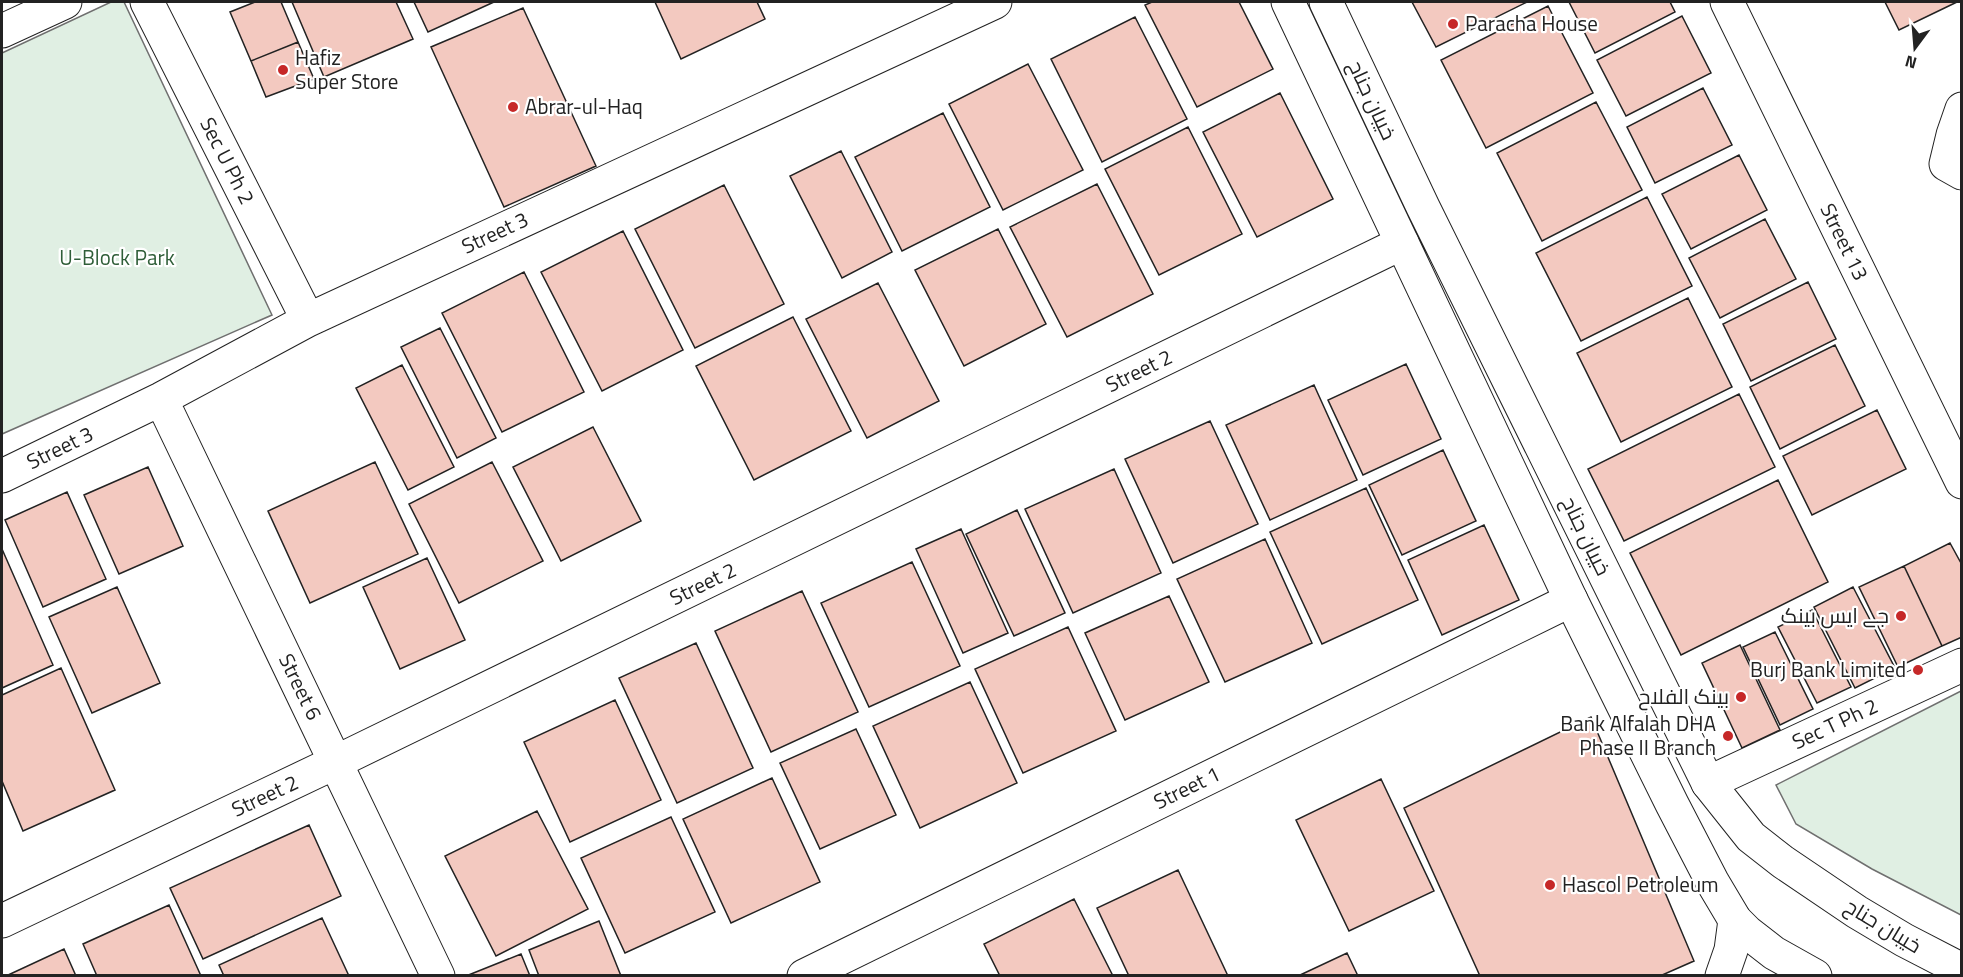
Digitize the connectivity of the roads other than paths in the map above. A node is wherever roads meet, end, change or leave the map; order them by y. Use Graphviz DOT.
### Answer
graph roads {
  1 [pos="65,2"];
  2 [pos="147,2"];
  3 [pos="994,2"];
  4 [pos="1288,2"];
  5 [pos="1326,2"];
  6 [pos="1727,2"];
  7 [pos="2,30"];
  8 [pos="1962,109"];
  9 [pos="1954,168"];
  10 [pos="1402,243"];
  11 [pos="308,320"];
  12 [pos="161,399"];
  13 [pos="2,476"];
  14 [pos="1962,482"];
  15 [pos="1571,600"];
  16 [pos="1962,665"];
  17 [pos="336,762"];
  18 [pos="1708,783"];
  19 [pos="1735,920"];
  20 [pos="2,921"];
  21 [pos="1962,970"];
  22 [pos="438,975"];
  23 [pos="804,975"];
  24 [pos="1722,975"];
  25 [pos="1815,975"];
  1 -- 7 [label="street"];
  2 -- 11 [label="street, Sec U Ph 2"];
  3 -- 11 [label="street, Street 3"];
  4 -- 10 [label="street, خیبان جناح"];
  5 -- 18 [label="street, خیبان جناح"];
  6 -- 14 [label="street, Street 13"];
  8 -- 9 [label="street"];
  10 -- 15 [label="street, خیبان جناح"];
  10 -- 17 [label="street, Street 2"];
  11 -- 12 [label="street, Street 3"];
  12 -- 13 [label="street, Street 3"];
  12 -- 17 [label="street, Street 6"];
  15 -- 19 [label="street, خیبان جناح"];
  15 -- 23 [label="street, Street 1"];
  16 -- 18 [label="street, Sec T Ph 2"];
  17 -- 20 [label="street, Street 2"];
  17 -- 22 [label="street, Street 6"];
  18 -- 21 [label="street, خیبان جناح"];
  19 -- 24 [label="street"];
  19 -- 25 [label="street, خیبان جناح"];
}
